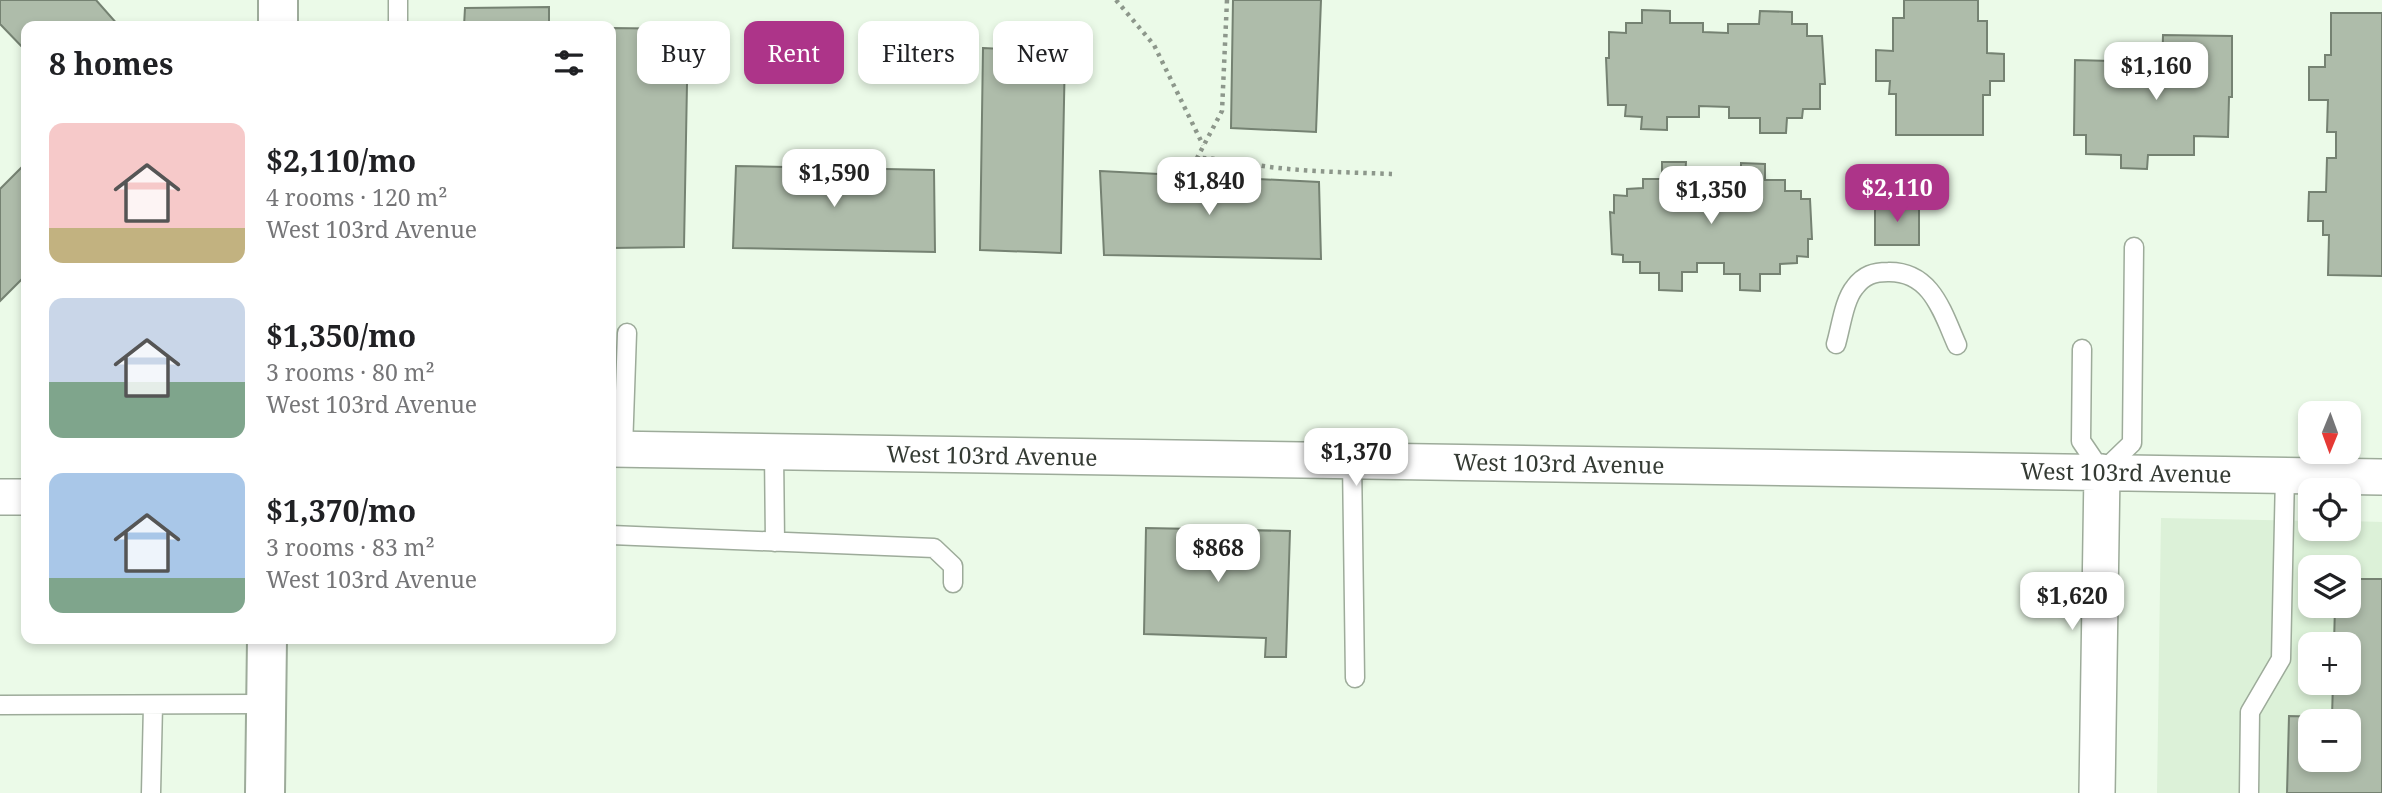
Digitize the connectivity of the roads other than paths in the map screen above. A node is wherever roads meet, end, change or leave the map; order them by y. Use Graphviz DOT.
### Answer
graph roads {
  1 [pos="278,0"];
  2 [pos="398,0"];
  3 [pos="278,21"];
  4 [pos="398,21"];
  5 [pos="2134,247"];
  6 [pos="627,333"];
  7 [pos="1836,344"];
  8 [pos="1957,345"];
  9 [pos="2082,349"];
  10 [pos="617,449"];
  11 [pos="774,452"];
  12 [pos="1352,460"];
  13 [pos="2102,472"];
  14 [pos="2285,475"];
  15 [pos="2382,477"];
  16 [pos="0,497"];
  17 [pos="21,497"];
  18 [pos="616,535"];
  19 [pos="775,542"];
  20 [pos="953,583"];
  21 [pos="267,644"];
  22 [pos="1355,678"];
  23 [pos="266,704"];
  24 [pos="0,705"];
  25 [pos="153,705"];
  26 [pos="151,793"];
  27 [pos="265,793"];
  28 [pos="2097,793"];
  29 [pos="2249,793"];
  1 -- 3 [label="street"];
  2 -- 4 [label="lane"];
  5 -- 13 [label="lane"];
  6 -- 10 [label="lane"];
  7 -- 8 [label="lane"];
  9 -- 13 [label="lane"];
  10 -- 11 [label="street, West 103rd Avenue"];
  11 -- 12 [label="street, West 103rd Avenue"];
  11 -- 19 [label="lane"];
  12 -- 13 [label="street, West 103rd Avenue"];
  12 -- 22 [label="lane"];
  13 -- 14 [label="street, West 103rd Avenue"];
  13 -- 28 [label="street"];
  14 -- 15 [label="street, West 103rd Avenue"];
  14 -- 29 [label="lane"];
  16 -- 17 [label="street"];
  18 -- 19 [label="lane"];
  19 -- 20 [label="lane"];
  21 -- 23 [label="street"];
  23 -- 25 [label="lane"];
  23 -- 27 [label="street"];
  24 -- 25 [label="lane"];
  25 -- 26 [label="lane"];
}
